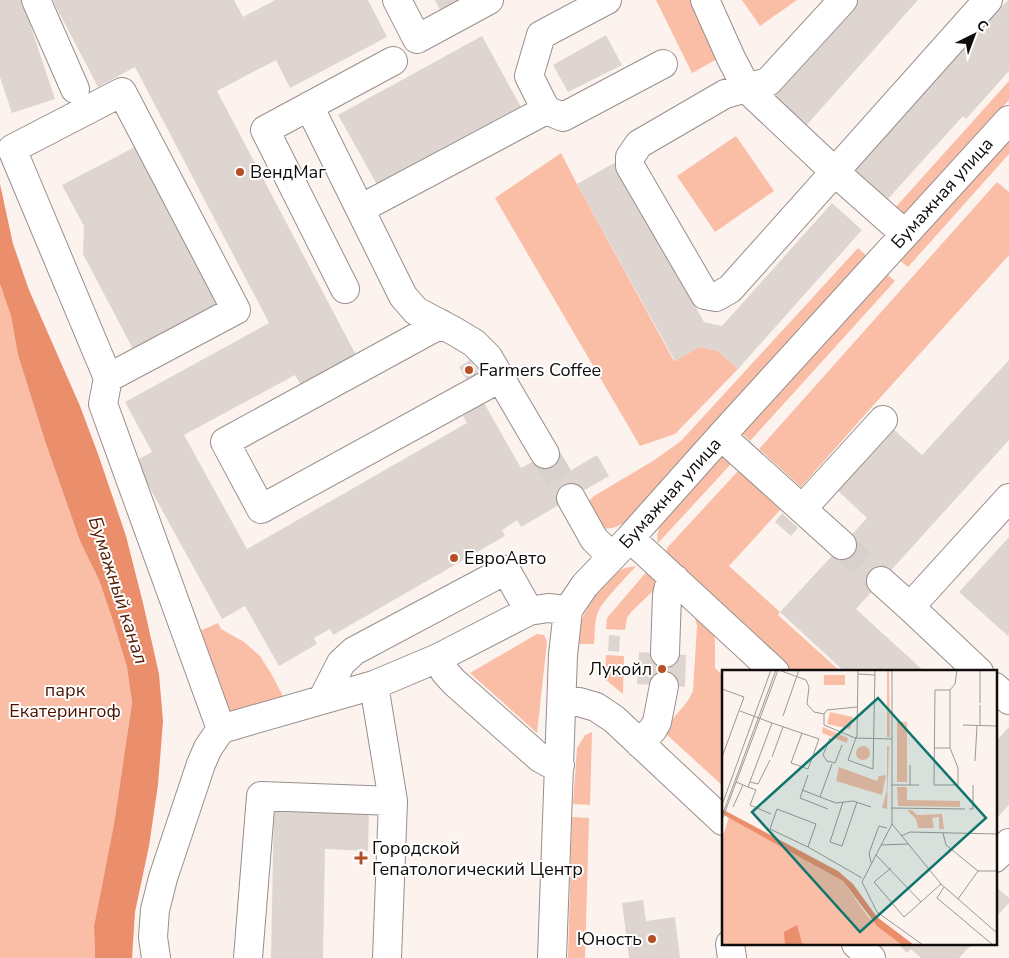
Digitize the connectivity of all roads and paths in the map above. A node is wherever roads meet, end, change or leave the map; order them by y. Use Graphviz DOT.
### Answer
graph roads {
  1 [pos="36,0"];
  2 [pos="397,0"];
  3 [pos="489,0"];
  4 [pos="606,0"];
  5 [pos="705,0"];
  6 [pos="843,0"];
  7 [pos="988,0"];
  8 [pos="393,61"];
  9 [pos="663,64"];
  10 [pos="75,89"];
  11 [pos="747,89"];
  12 [pos="309,106"];
  13 [pos="546,110"];
  14 [pos="1009,120"];
  15 [pos="835,172"];
  16 [pos="360,209"];
  17 [pos="905,234"];
  18 [pos="345,289"];
  19 [pos="441,324"];
  20 [pos="108,378"];
  21 [pos="500,378"];
  22 [pos="883,420"];
  23 [pos="721,436"];
  24 [pos="546,454"];
  25 [pos="571,498"];
  26 [pos="1009,498"];
  27 [pos="809,524"];
  28 [pos="842,545"];
  29 [pos="621,547"];
  30 [pos="675,579"];
  31 [pos="881,581"];
  32 [pos="910,607"];
  33 [pos="568,610"];
  34 [pos="529,612"];
  35 [pos="665,653"];
  36 [pos="438,658"];
  37 [pos="773,670"];
  38 [pos="977,670"];
  39 [pos="374,685"];
  40 [pos="664,686"];
  41 [pos="996,688"];
  42 [pos="322,700"];
  43 [pos="1009,700"];
  44 [pos="562,701"];
  45 [pos="221,729"];
  46 [pos="640,744"];
  47 [pos="560,765"];
  48 [pos="393,800"];
  49 [pos="722,820"];
  50 [pos="1009,843"];
  51 [pos="996,857"];
  52 [pos="858,946"];
  53 [pos="156,958"];
  54 [pos="248,958"];
  55 [pos="387,958"];
  56 [pos="552,958"];
  57 [pos="871,958"];
  1 -- 10 [label="street"];
  2 -- 3 [label="street"];
  4 -- 13 [label="street"];
  5 -- 11 [label="street"];
  6 -- 11 [label="street"];
  7 -- 15 [label="street"];
  8 -- 12 [label="street"];
  9 -- 13 [label="street"];
  11 -- 15 [label="street"];
  11 -- 15 [label="street"];
  12 -- 16 [label="street"];
  12 -- 18 [label="street"];
  13 -- 16 [label="street"];
  14 -- 17 [label="street, Бумажная улица"];
  15 -- 17 [label="street"];
  16 -- 19 [label="street"];
  17 -- 23 [label="street, Бумажная улица"];
  19 -- 21 [label="street"];
  19 -- 21 [label="street"];
  20 -- 20 [label="street"];
  20 -- 45 [label="street"];
  21 -- 24 [label="street"];
  22 -- 27 [label="street"];
  23 -- 27 [label="street"];
  23 -- 29 [label="street, Бумажная улица"];
  25 -- 29 [label="street"];
  26 -- 32 [label="street"];
  27 -- 28 [label="street"];
  29 -- 30 [label="street"];
  29 -- 33 [label="street, Бумажная улица"];
  30 -- 35 [label="street"];
  30 -- 37 [label="street"];
  31 -- 32 [label="street"];
  32 -- 38 [label="street"];
  33 -- 34 [label="street"];
  33 -- 44 [label="street, Бумажная улица"];
  34 -- 36 [label="street"];
  34 -- 42 [label="street"];
  36 -- 39 [label="street"];
  36 -- 47 [label="street"];
  39 -- 42 [label="street"];
  39 -- 48 [label="street"];
  40 -- 46 [label="street"];
  41 -- 43 [label="street"];
  42 -- 45 [label="street"];
  44 -- 46 [label="street"];
  44 -- 47 [label="street, Бумажная улица"];
  45 -- 53 [label="street"];
  46 -- 49 [label="street"];
  47 -- 56 [label="street, Бумажная улица"];
  48 -- 54 [label="street"];
  48 -- 55 [label="street"];
  50 -- 51 [label="street"];
  52 -- 57 [label="street"];
}
